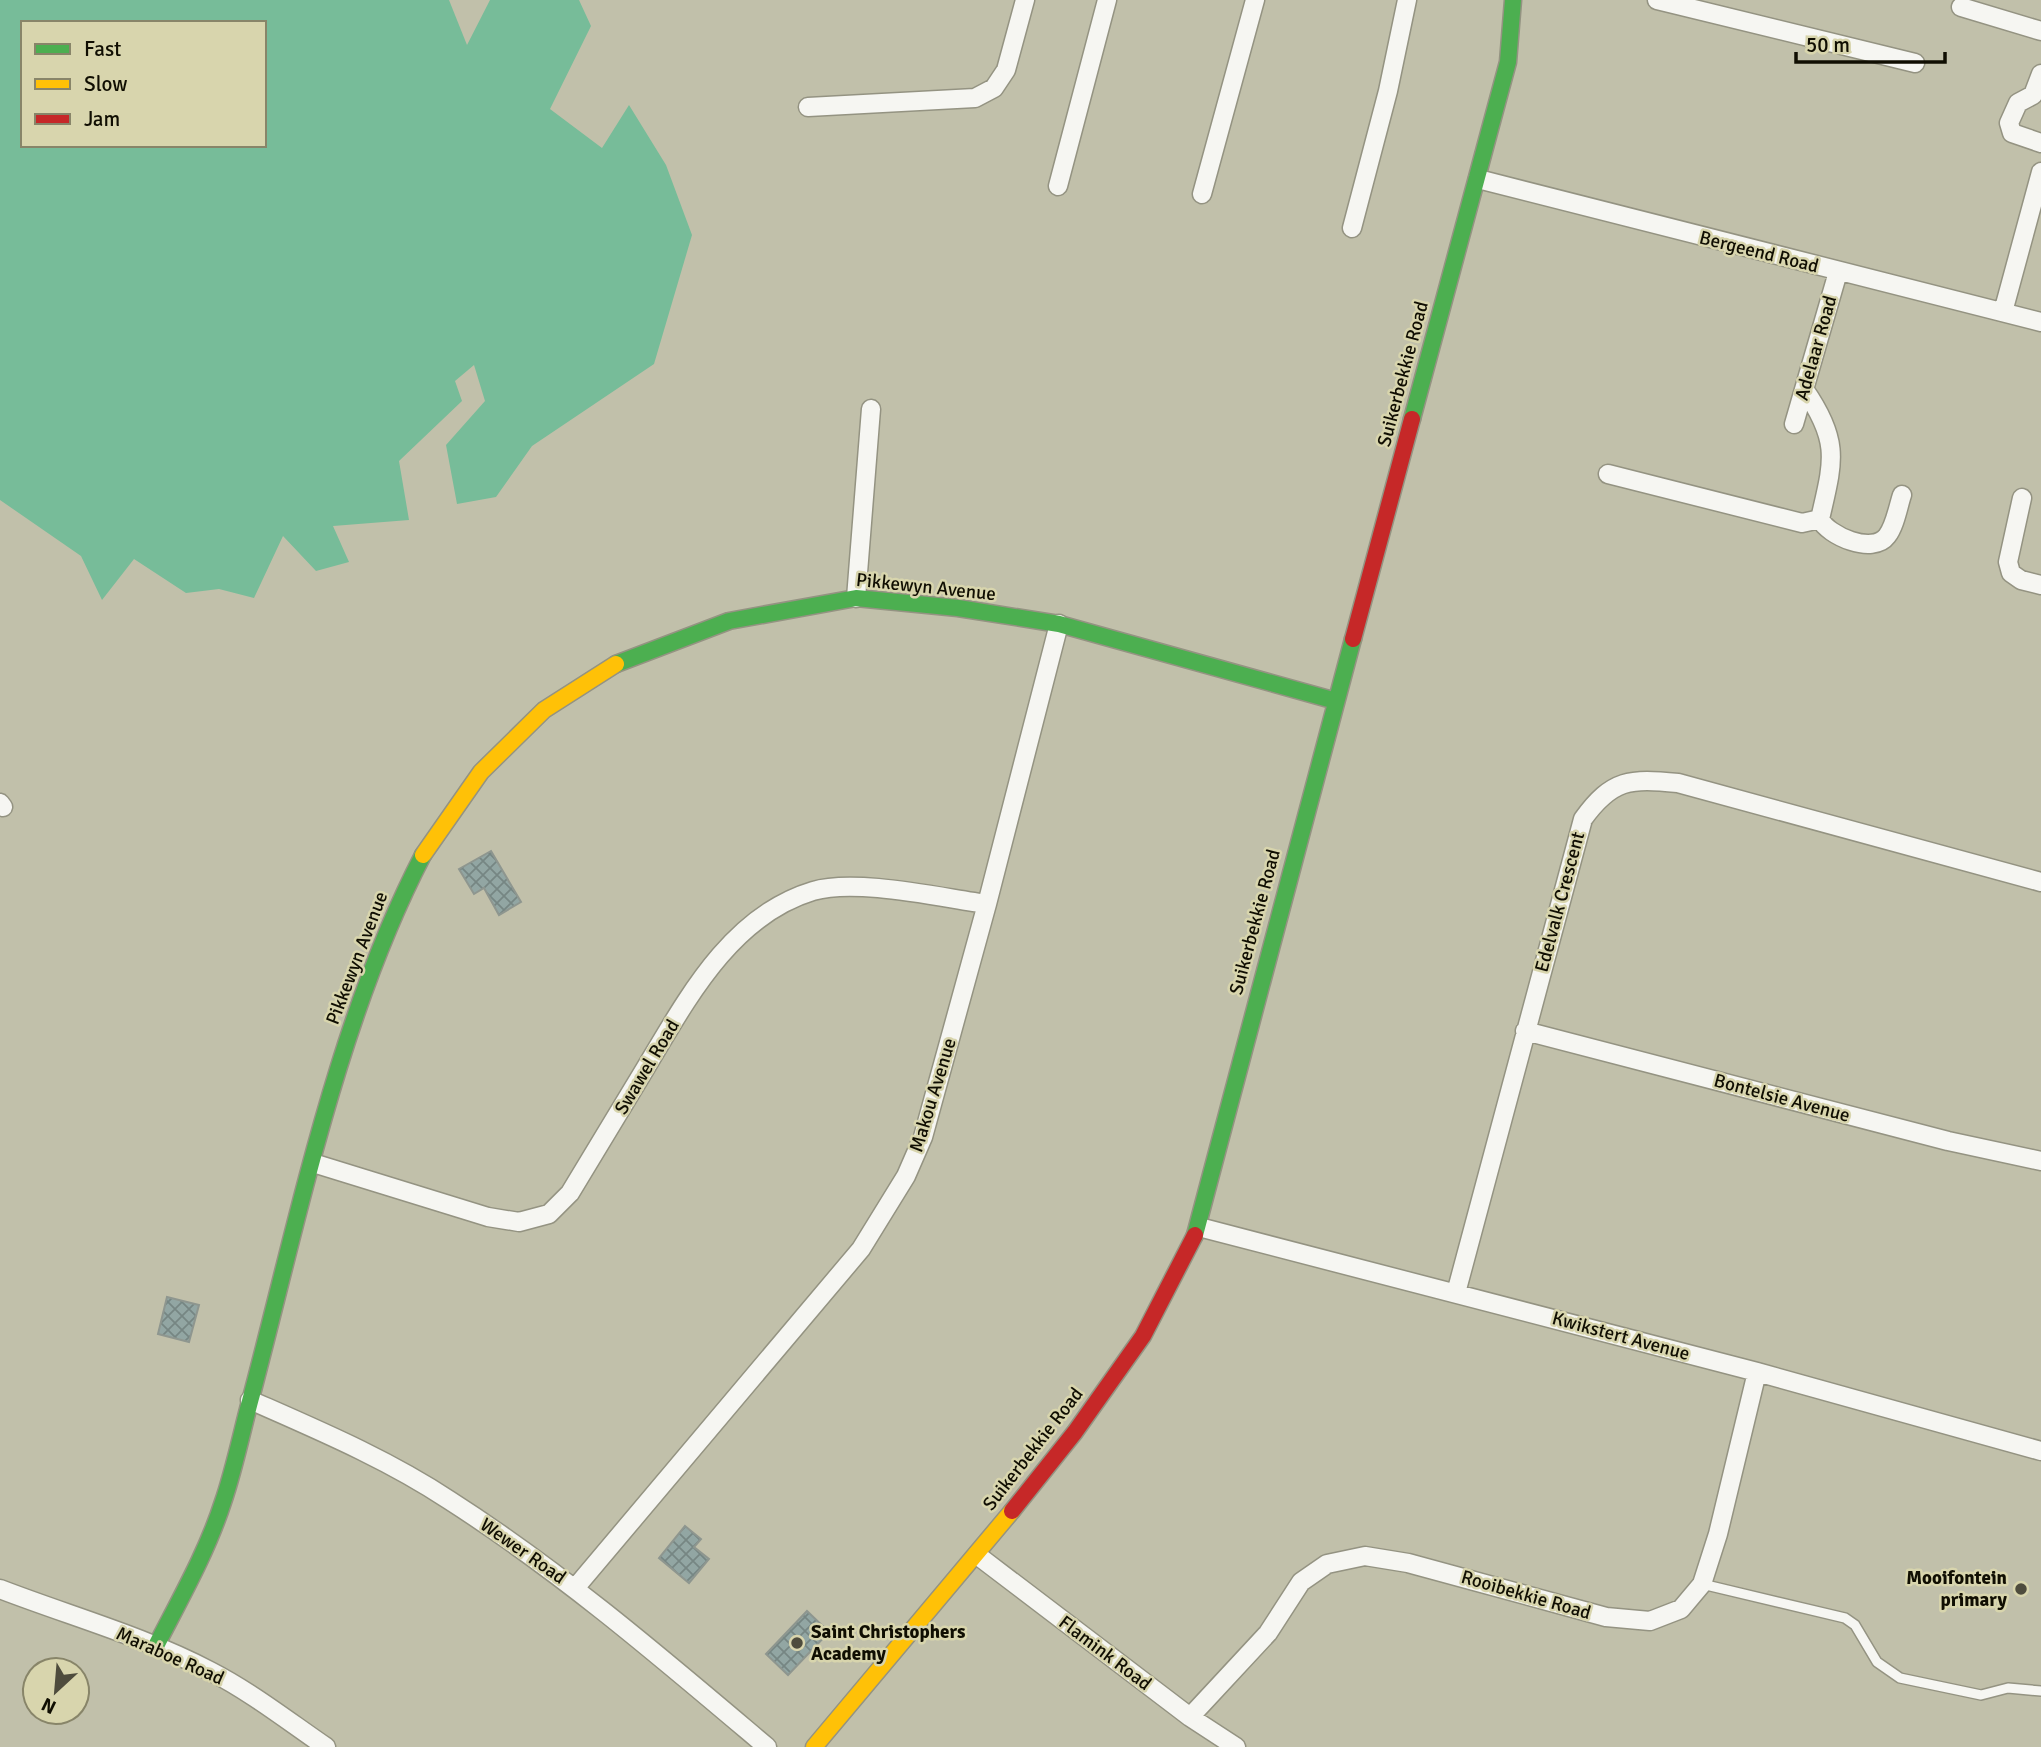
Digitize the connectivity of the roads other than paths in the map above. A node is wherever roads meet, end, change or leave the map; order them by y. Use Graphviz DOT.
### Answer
graph roads {
  1 [pos="1025,0"];
  2 [pos="1107,0"];
  3 [pos="1255,0"];
  4 [pos="1406,0"];
  5 [pos="1513,0"];
  6 [pos="1657,0"];
  7 [pos="1961,7"];
  8 [pos="2041,31"];
  9 [pos="1915,63"];
  10 [pos="2041,74"];
  11 [pos="807,107"];
  12 [pos="2041,142"];
  13 [pos="2041,172"];
  14 [pos="1478,179"];
  15 [pos="1058,186"];
  16 [pos="1202,194"];
  17 [pos="1352,228"];
  18 [pos="1838,272"];
  19 [pos="2003,312"];
  20 [pos="2041,322"];
  21 [pos="1804,389"];
  22 [pos="871,409"];
  23 [pos="1794,424"];
  24 [pos="1608,474"];
  25 [pos="1902,495"];
  26 [pos="2022,498"];
  27 [pos="1820,519"];
  28 [pos="2041,585"];
  29 [pos="856,598"];
  30 [pos="1059,625"];
  31 [pos="1336,701"];
  32 [pos="2041,882"];
  33 [pos="988,904"];
  34 [pos="1525,1031"];
  35 [pos="2041,1161"];
  36 [pos="313,1163"];
  37 [pos="1199,1227"];
  38 [pos="1456,1293"];
  39 [pos="1757,1372"];
  40 [pos="250,1400"];
  41 [pos="2041,1451"];
  42 [pos="977,1556"];
  43 [pos="1702,1584"];
  44 [pos="576,1587"];
  45 [pos="0,1589"];
  46 [pos="156,1646"];
  47 [pos="2041,1690"];
  48 [pos="1190,1717"];
  49 [pos="326,1747"];
  50 [pos="767,1747"];
  51 [pos="815,1747"];
  52 [pos="1236,1747"];
  1 -- 11 [label="street"];
  2 -- 15 [label="street"];
  3 -- 16 [label="street"];
  4 -- 17 [label="street"];
  5 -- 14 [label="street, Suikerbekkie Road"];
  6 -- 9 [label="street"];
  7 -- 8 [label="street"];
  10 -- 12 [label="street"];
  13 -- 19 [label="street"];
  14 -- 18 [label="street, Bergeend Road"];
  14 -- 31 [label="street, Suikerbekkie Road"];
  18 -- 19 [label="street, Bergeend Road"];
  18 -- 21 [label="street, Adelaar Road"];
  19 -- 20 [label="street, Bergeend Road"];
  21 -- 23 [label="street, Adelaar Road"];
  21 -- 27 [label="street"];
  22 -- 29 [label="street"];
  24 -- 27 [label="street"];
  25 -- 27 [label="street"];
  26 -- 28 [label="street"];
  29 -- 30 [label="street, Pikkewyn Avenue"];
  29 -- 36 [label="street, Pikkewyn Avenue"];
  30 -- 31 [label="street, Pikkewyn Avenue"];
  30 -- 33 [label="street, Makou Avenue"];
  31 -- 37 [label="street, Suikerbekkie Road"];
  32 -- 34 [label="street, Edelvalk Crescent"];
  33 -- 36 [label="street, Swawel Road"];
  33 -- 44 [label="street, Makou Avenue"];
  34 -- 35 [label="street, Bontelsie Avenue"];
  34 -- 38 [label="street, Edelvalk Crescent"];
  36 -- 40 [label="street, Pikkewyn Avenue"];
  37 -- 38 [label="street, Kwikstert Avenue"];
  37 -- 42 [label="street, Suikerbekkie Road"];
  38 -- 39 [label="street, Kwikstert Avenue"];
  39 -- 41 [label="street, Kwikstert Avenue"];
  39 -- 43 [label="street, Rooibekkie Road"];
  40 -- 44 [label="street, Wewer Road"];
  40 -- 46 [label="street, Pikkewyn Avenue"];
  42 -- 48 [label="street, Flamink Road"];
  42 -- 51 [label="street, Suikerbekkie Road"];
  43 -- 47 [label="lane"];
  43 -- 48 [label="street, Rooibekkie Road"];
  44 -- 50 [label="street, Wewer Road"];
  45 -- 46 [label="street, Maraboe Road"];
  46 -- 49 [label="street, Maraboe Road"];
  48 -- 52 [label="street, Flamink Road"];
}
